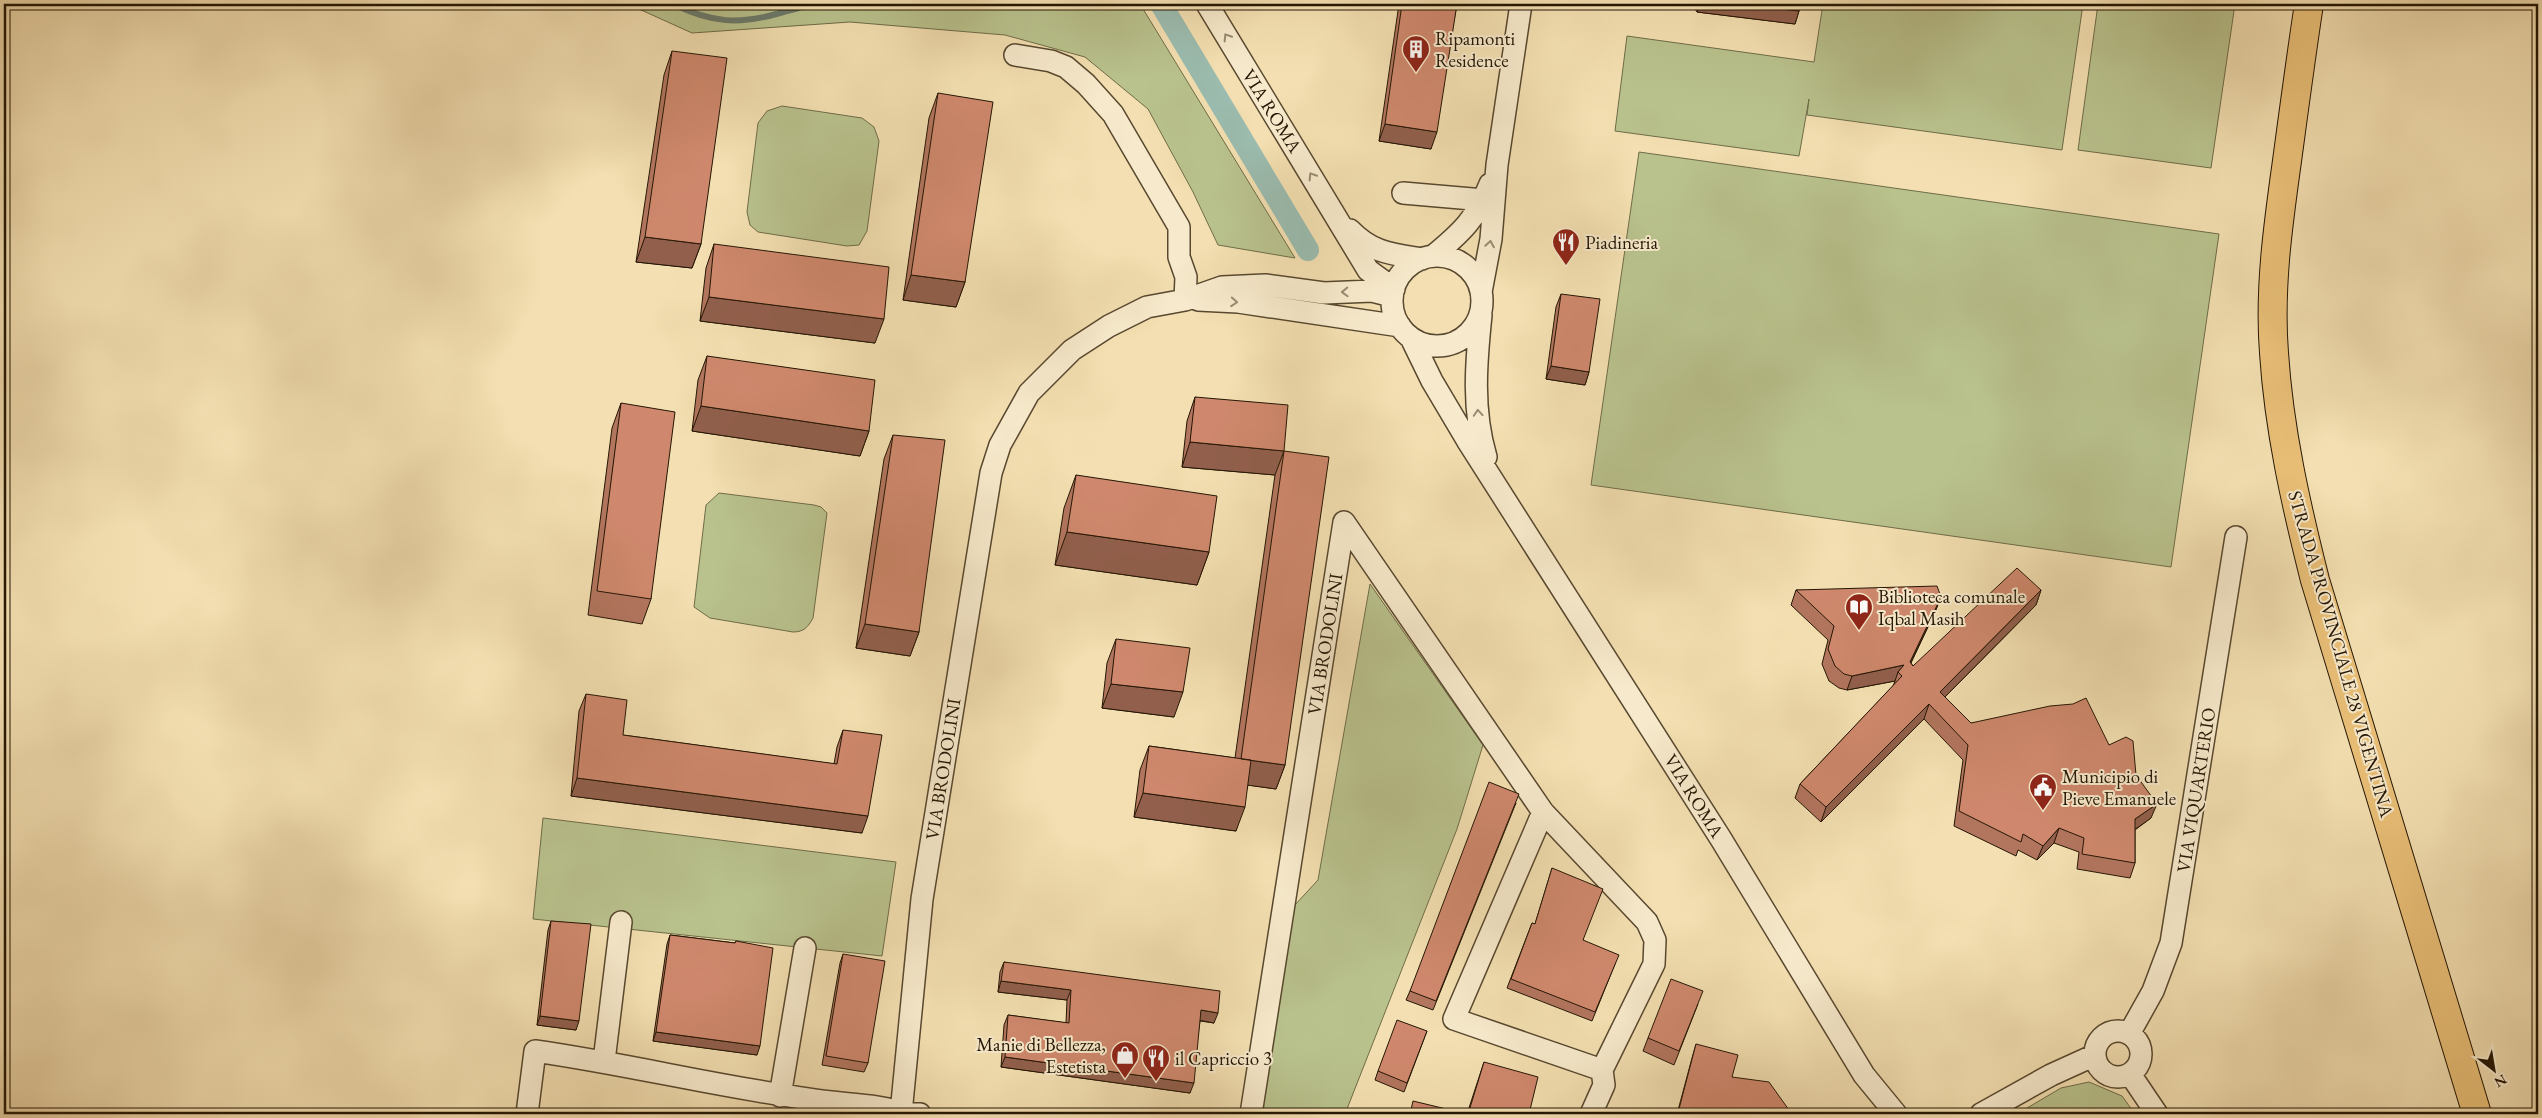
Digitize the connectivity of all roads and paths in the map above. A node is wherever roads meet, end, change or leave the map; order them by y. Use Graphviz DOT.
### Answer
graph roads {
  1 [pos="1207,4"];
  2 [pos="1521,4"];
  3 [pos="2309,4"];
  4 [pos="1015,55"];
  5 [pos="1498,165"];
  6 [pos="1402,193"];
  7 [pos="1484,200"];
  8 [pos="1338,218"];
  9 [pos="1427,258"];
  10 [pos="1393,292"];
  11 [pos="1185,300"];
  12 [pos="1482,301"];
  13 [pos="1406,332"];
  14 [pos="1492,477"];
  15 [pos="2236,537"];
  16 [pos="1543,812"];
  17 [pos="621,922"];
  18 [pos="805,948"];
  19 [pos="2130,1034"];
  20 [pos="2094,1055"];
  21 [pos="604,1061"];
  22 [pos="1602,1070"];
  23 [pos="2130,1074"];
  24 [pos="780,1096"];
  25 [pos="527,1114"];
  26 [pos="907,1114"];
  27 [pos="1251,1114"];
  28 [pos="1591,1114"];
  29 [pos="1896,1114"];
  30 [pos="1981,1114"];
  31 [pos="2157,1114"];
  32 [pos="2162,1114"];
  33 [pos="2477,1114"];
  8 -- 1 [label="street, VIA ROMA, one-way"];
  2 -- 5 [label="street"];
  3 -- 33 [label="main road, STRADA PROVINCIALE 28 VIGENTINA"];
  4 -- 11 [label="street"];
  5 -- 7 [label="street"];
  12 -- 5 [label="street, VIA ROMA, one-way"];
  6 -- 7 [label="street"];
  7 -- 9 [label="street"];
  8 -- 9 [label="street, VIA ROMA"];
  8 -- 10 [label="street, VIA ROMA"];
  9 -- 10 [label="street"];
  9 -- 12 [label="street"];
  10 -- 11 [label="street, VIA BRODOLINI, one-way"];
  10 -- 13 [label="street"];
  11 -- 13 [label="street, VIA BRODOLINI, one-way"];
  11 -- 26 [label="street, VIA BRODOLINI"];
  12 -- 13 [label="street"];
  14 -- 12 [label="street, VIA ROMA, one-way"];
  13 -- 14 [label="street, VIA ROMA"];
  14 -- 29 [label="street, VIA ROMA"];
  15 -- 19 [label="street, VIA VIQUARTERIO"];
  16 -- 22 [label="street"];
  16 -- 22 [label="street"];
  16 -- 27 [label="street, VIA BRODOLINI"];
  17 -- 21 [label="street"];
  18 -- 24 [label="street"];
  19 -- 20 [label="street"];
  19 -- 23 [label="street"];
  20 -- 23 [label="street"];
  20 -- 30 [label="street"];
  21 -- 24 [label="street"];
  21 -- 25 [label="street"];
  22 -- 28 [label="street"];
  23 -- 31 [label="street"];
  24 -- 26 [label="street"];
  31 -- 32 [label="street"];
}
